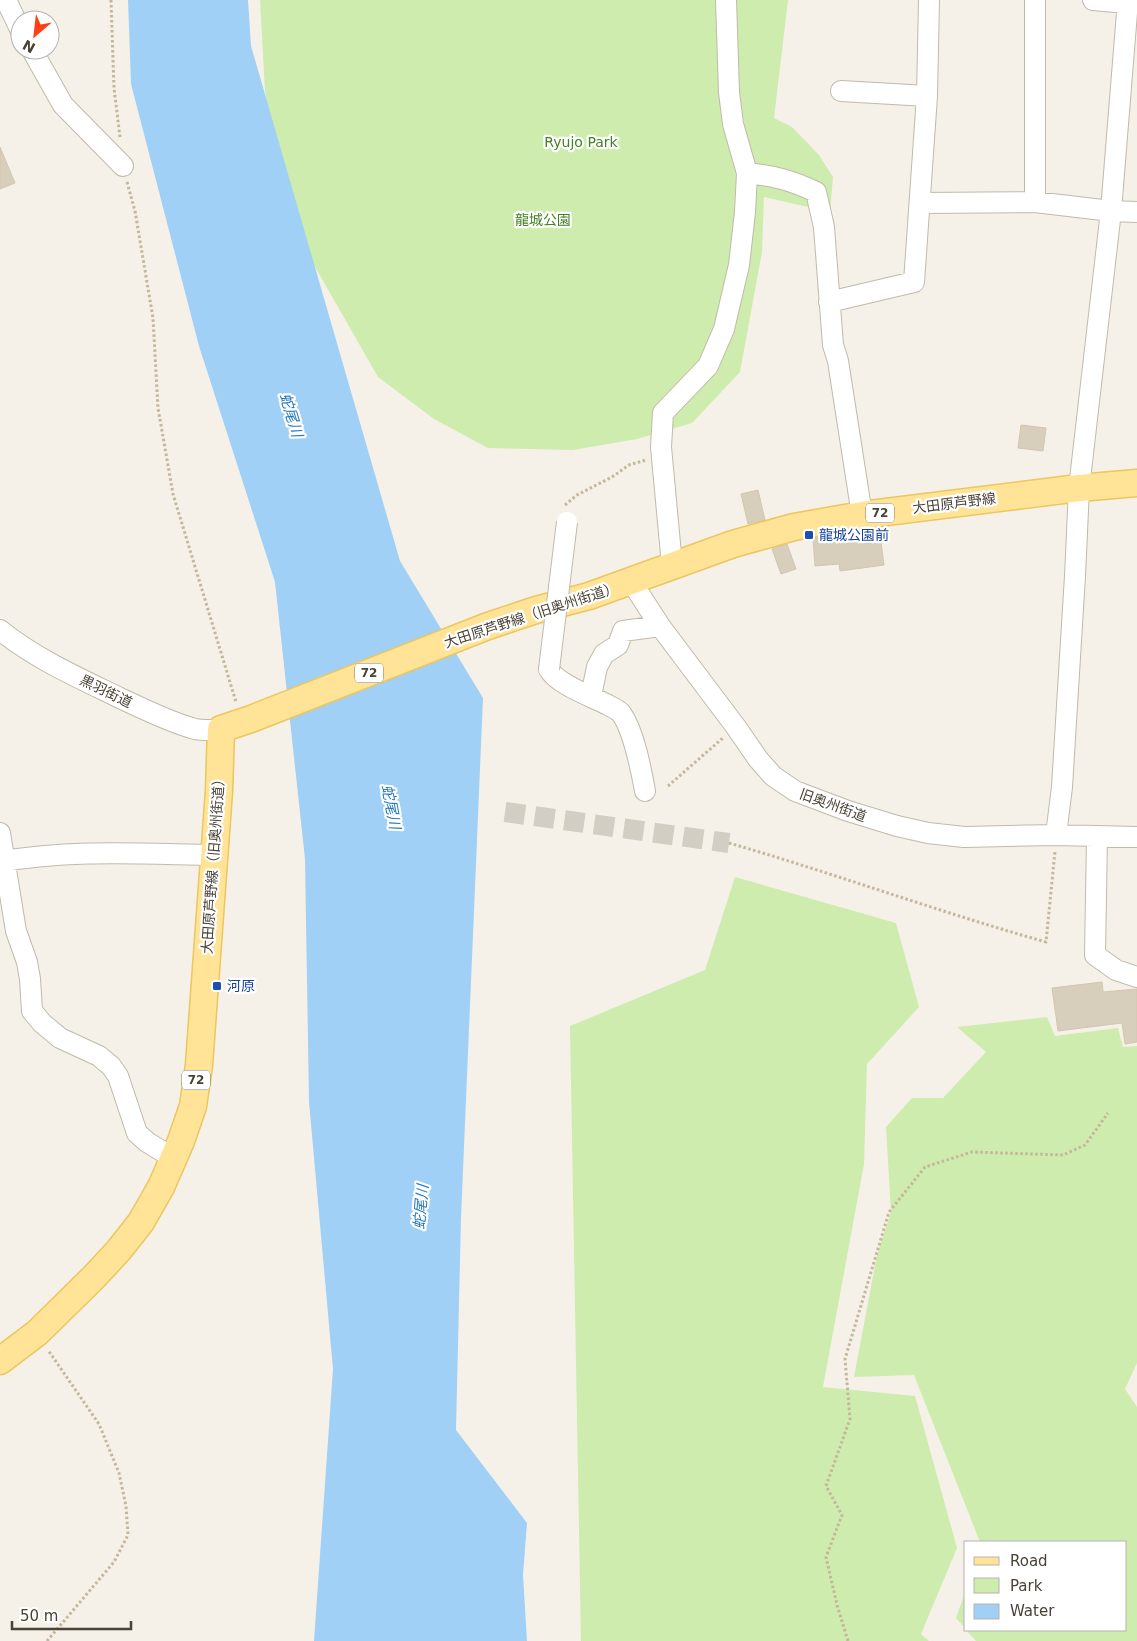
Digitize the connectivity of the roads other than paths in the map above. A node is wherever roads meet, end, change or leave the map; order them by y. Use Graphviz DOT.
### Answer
graph roads {
  1 [pos="726,0"];
  2 [pos="929,0"];
  3 [pos="1035,0"];
  4 [pos="1093,0"];
  5 [pos="1128,2"];
  6 [pos="38,60"];
  7 [pos="841,91"];
  8 [pos="926,96"];
  9 [pos="123,166"];
  10 [pos="747,173"];
  11 [pos="1035,202"];
  12 [pos="920,203"];
  13 [pos="1111,211"];
  14 [pos="1137,212"];
  15 [pos="829,302"];
  16 [pos="1137,483"];
  17 [pos="1079,488"];
  18 [pos="862,515"];
  19 [pos="567,522"];
  20 [pos="672,565"];
  21 [pos="631,581"];
  22 [pos="660,626"];
  23 [pos="0,630"];
  24 [pos="591,696"];
  25 [pos="238,723"];
  26 [pos="645,791"];
  27 [pos="0,832"];
  28 [pos="1056,836"];
  29 [pos="1097,836"];
  30 [pos="1137,837"];
  31 [pos="214,856"];
  32 [pos="3,861"];
  33 [pos="1137,977"];
  34 [pos="174,1158"];
  35 [pos="0,1361"];
  1 -- 10 [label="street"];
  2 -- 8 [label="street"];
  3 -- 11 [label="street"];
  4 -- 5 [label="street"];
  5 -- 13 [label="street"];
  6 -- 9 [label="street"];
  7 -- 8 [label="street"];
  8 -- 12 [label="street"];
  10 -- 15 [label="street"];
  10 -- 20 [label="street"];
  11 -- 12 [label="street"];
  11 -- 13 [label="street"];
  12 -- 15 [label="street"];
  13 -- 14 [label="street"];
  13 -- 17 [label="street"];
  15 -- 18 [label="street"];
  16 -- 17 [label="main road, 大田原芦野線 / 72"];
  17 -- 18 [label="main road, 大田原芦野線 / 72"];
  17 -- 28 [label="street"];
  18 -- 20 [label="main road, 大田原芦野線 / 72"];
  19 -- 24 [label="street, bridge"];
  20 -- 21 [label="main road, 大田原芦野線 / 72"];
  21 -- 22 [label="street, 旧奥州街道"];
  21 -- 25 [label="main road, 大田原芦野線（旧奥州街道） / 72"];
  22 -- 24 [label="street"];
  22 -- 28 [label="street, 旧奥州街道"];
  23 -- 25 [label="street, 黒羽街道"];
  24 -- 26 [label="street"];
  25 -- 31 [label="main road, 大田原芦野線（旧奥州街道） / 72"];
  27 -- 32 [label="street"];
  28 -- 29 [label="street, 旧奥州街道"];
  29 -- 30 [label="street, 旧奥州街道"];
  29 -- 33 [label="street"];
  31 -- 32 [label="street"];
  31 -- 34 [label="main road, 大田原芦野線（旧奥州街道） / 72"];
  32 -- 34 [label="street"];
  34 -- 35 [label="main road, 大田原芦野線（旧奥州街道） / 72"];
}
